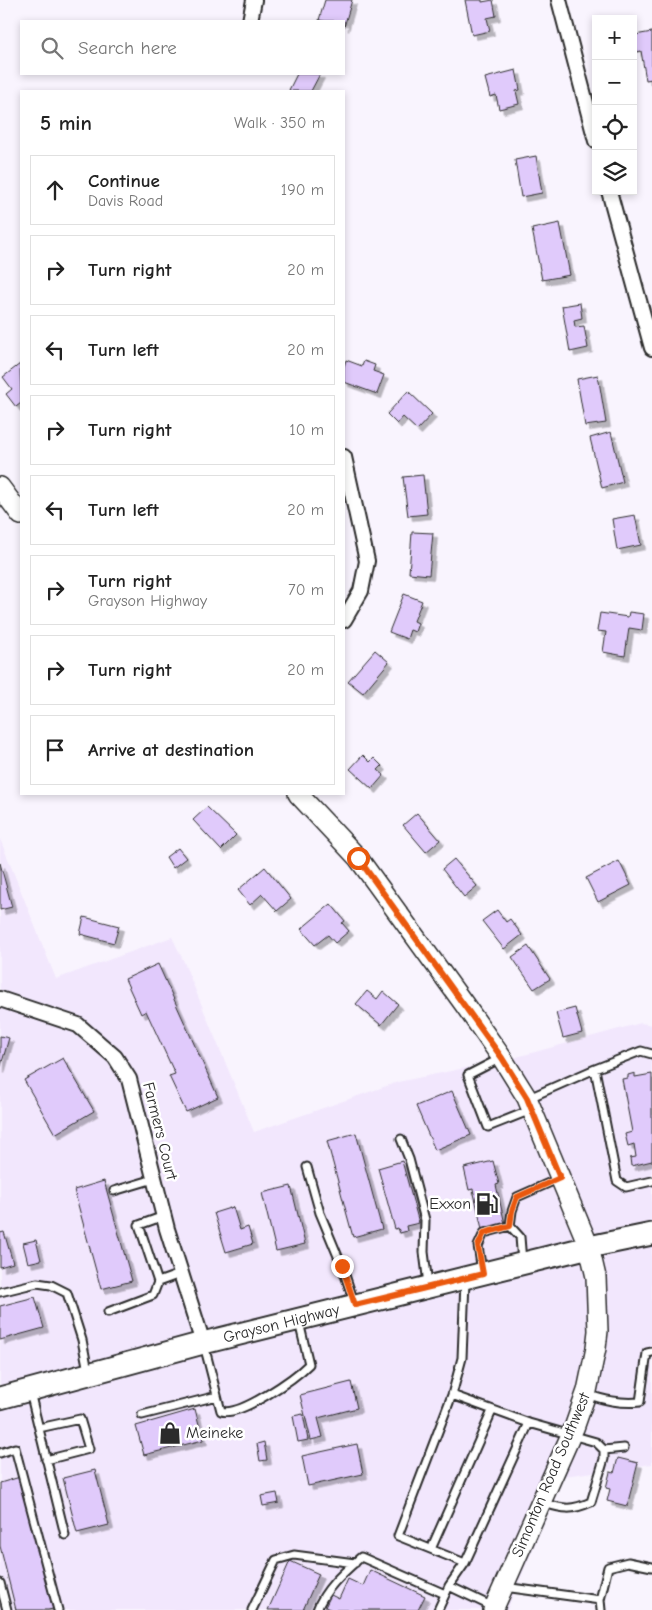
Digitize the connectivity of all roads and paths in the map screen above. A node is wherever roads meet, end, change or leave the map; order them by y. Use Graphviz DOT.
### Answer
graph roads {
  1 [pos="254,0"];
  2 [pos="558,0"];
  3 [pos="250,20"];
  4 [pos="592,125"];
  5 [pos="610,195"];
  6 [pos="652,348"];
  7 [pos="345,462"];
  8 [pos="0,487"];
  9 [pos="20,514"];
  10 [pos="345,618"];
  11 [pos="299,795"];
  12 [pos="0,999"];
  13 [pos="652,1054"];
  14 [pos="502,1058"];
  15 [pos="595,1069"];
  16 [pos="530,1104"];
  17 [pos="401,1139"];
  18 [pos="307,1167"];
  19 [pos="560,1178"];
  20 [pos="154,1179"];
  21 [pos="652,1181"];
  22 [pos="114,1191"];
  23 [pos="164,1216"];
  24 [pos="510,1226"];
  25 [pos="652,1234"];
  26 [pos="589,1247"];
  27 [pos="522,1264"];
  28 [pos="180,1274"];
  29 [pos="474,1276"];
  30 [pos="158,1282"];
  31 [pos="428,1287"];
  32 [pos="0,1292"];
  33 [pos="355,1305"];
  34 [pos="108,1312"];
  35 [pos="298,1319"];
  36 [pos="203,1343"];
  37 [pos="652,1352"];
  38 [pos="89,1374"];
  39 [pos="30,1390"];
  40 [pos="586,1394"];
  41 [pos="452,1395"];
  42 [pos="217,1396"];
  43 [pos="0,1398"];
  44 [pos="492,1411"];
  45 [pos="142,1416"];
  46 [pos="529,1423"];
  47 [pos="39,1428"];
  48 [pos="571,1435"];
  49 [pos="624,1448"];
  50 [pos="604,1450"];
  51 [pos="0,1453"];
  52 [pos="46,1460"];
  53 [pos="541,1502"];
  54 [pos="65,1535"];
  55 [pos="432,1550"];
  56 [pos="355,1563"];
  57 [pos="465,1563"];
  58 [pos="652,1567"];
  59 [pos="0,1583"];
  60 [pos="449,1586"];
  61 [pos="504,1586"];
  62 [pos="445,1594"];
  63 [pos="600,1600"];
  64 [pos="494,1609"];
  65 [pos="7,1610"];
  66 [pos="58,1610"];
  67 [pos="252,1610"];
  68 [pos="317,1610"];
  69 [pos="438,1610"];
  70 [pos="601,1610"];
  1 -- 3 [label="street"];
  2 -- 4 [label="street"];
  5 -- 6 [label="street"];
  7 -- 10 [label="street"];
  8 -- 9 [label="street"];
  11 -- 14 [label="street, Simonton Road Southwest"];
  12 -- 20 [label="street, Farmers Court"];
  13 -- 15 [label="lane"];
  14 -- 16 [label="street, Simonton Road Southwest"];
  14 -- 16 [label="lane"];
  15 -- 16 [label="lane"];
  15 -- 21 [label="lane"];
  16 -- 19 [label="street, Simonton Road Southwest"];
  17 -- 31 [label="lane"];
  18 -- 33 [label="lane"];
  19 -- 24 [label="lane"];
  19 -- 26 [label="street, Simonton Road Southwest"];
  20 -- 22 [label="lane"];
  20 -- 23 [label="street, Farmers Court"];
  23 -- 28 [label="street, Farmers Court"];
  23 -- 30 [label="lane"];
  24 -- 27 [label="lane"];
  24 -- 29 [label="lane"];
  25 -- 26 [label="main road, Grayson Highway"];
  26 -- 27 [label="main road, Grayson Highway"];
  26 -- 40 [label="street, Simonton Road Southwest"];
  27 -- 29 [label="main road, Grayson Highway"];
  28 -- 30 [label="lane"];
  28 -- 36 [label="street, Farmers Court"];
  29 -- 31 [label="main road, Grayson Highway"];
  29 -- 41 [label="lane"];
  30 -- 34 [label="lane"];
  31 -- 33 [label="main road, Grayson Highway"];
  32 -- 38 [label="lane"];
  33 -- 35 [label="main road, Grayson Highway"];
  35 -- 36 [label="main road, Grayson Highway"];
  35 -- 42 [label="lane"];
  36 -- 38 [label="main road, Grayson Highway"];
  36 -- 42 [label="lane"];
  37 -- 40 [label="lane"];
  38 -- 39 [label="main road, Grayson Highway"];
  39 -- 43 [label="main road, Grayson Highway"];
  39 -- 47 [label="lane"];
  40 -- 48 [label="street, Simonton Road Southwest"];
  41 -- 44 [label="lane"];
  41 -- 55 [label="lane"];
  42 -- 45 [label="lane"];
  44 -- 46 [label="lane"];
  44 -- 55 [label="lane"];
  46 -- 48 [label="lane"];
  46 -- 57 [label="lane"];
  47 -- 52 [label="lane"];
  47 -- 52 [label="lane"];
  48 -- 50 [label="lane"];
  48 -- 53 [label="street, Simonton Road Southwest"];
  49 -- 50 [label="lane"];
  50 -- 53 [label="lane"];
  51 -- 66 [label="lane"];
  52 -- 54 [label="lane"];
  53 -- 61 [label="street, Simonton Road Southwest"];
  55 -- 57 [label="lane"];
  56 -- 62 [label="lane"];
  56 -- 67 [label="lane"];
  56 -- 68 [label="lane"];
  57 -- 60 [label="lane"];
  58 -- 63 [label="lane"];
  59 -- 65 [label="lane"];
  60 -- 62 [label="lane"];
  60 -- 64 [label="lane"];
  61 -- 63 [label="lane"];
  61 -- 64 [label="street, Simonton Road Southwest"];
  62 -- 69 [label="lane"];
  63 -- 70 [label="lane"];
}
